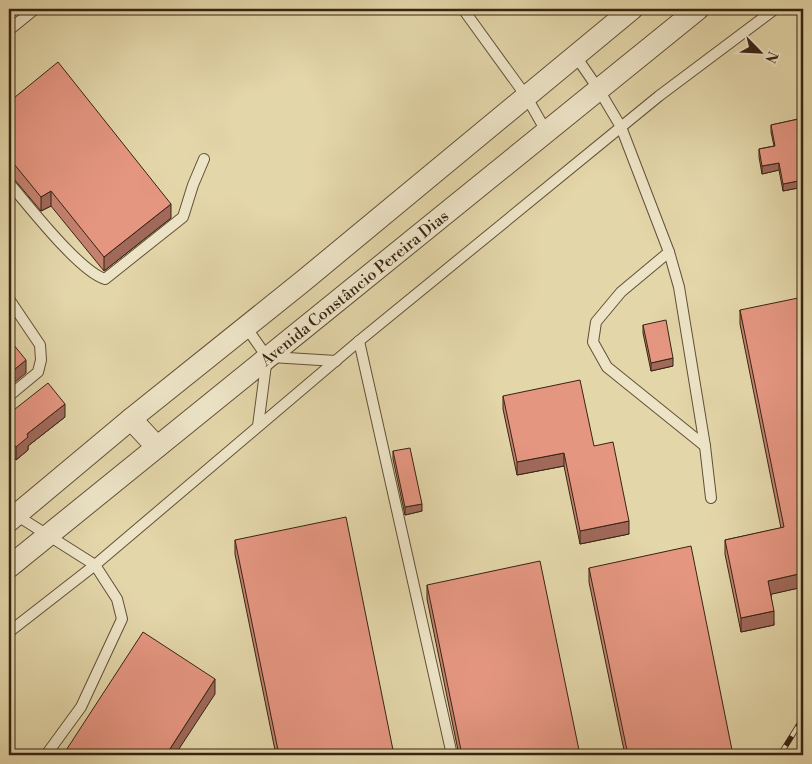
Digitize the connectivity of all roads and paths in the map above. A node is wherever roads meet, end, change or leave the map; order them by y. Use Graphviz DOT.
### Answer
graph roads {
  1 [pos="35,9"];
  2 [pos="463,9"];
  3 [pos="632,9"];
  4 [pos="698,9"];
  5 [pos="775,9"];
  6 [pos="9,30"];
  7 [pos="575,55"];
  8 [pos="599,90"];
  9 [pos="526,96"];
  10 [pos="621,127"];
  11 [pos="546,131"];
  12 [pos="204,159"];
  13 [pos="9,183"];
  14 [pos="669,252"];
  15 [pos="9,299"];
  16 [pos="246,328"];
  17 [pos="359,341"];
  18 [pos="267,357"];
  19 [pos="336,361"];
  20 [pos="9,396"];
  21 [pos="131,419"];
  22 [pos="258,426"];
  23 [pos="705,446"];
  24 [pos="156,447"];
  25 [pos="711,498"];
  26 [pos="12,518"];
  27 [pos="48,535"];
  28 [pos="95,565"];
  29 [pos="9,567"];
  30 [pos="9,632"];
  31 [pos="46,755"];
  32 [pos="452,755"];
  1 -- 6 [label="lane"];
  2 -- 9 [label="lane"];
  3 -- 7 [label="street"];
  4 -- 8 [label="street, Avenida Constâncio Pereira Dias"];
  5 -- 10 [label="lane"];
  7 -- 8 [label="lane"];
  7 -- 9 [label="street"];
  8 -- 10 [label="lane"];
  8 -- 11 [label="street, Avenida Constâncio Pereira Dias"];
  9 -- 11 [label="lane"];
  9 -- 16 [label="street"];
  10 -- 14 [label="lane"];
  10 -- 17 [label="lane"];
  11 -- 18 [label="street, Avenida Constâncio Pereira Dias"];
  12 -- 13 [label="lane"];
  14 -- 23 [label="lane"];
  14 -- 23 [label="lane"];
  15 -- 20 [label="lane"];
  16 -- 18 [label="lane"];
  16 -- 21 [label="street"];
  17 -- 19 [label="lane"];
  17 -- 32 [label="lane"];
  18 -- 19 [label="lane"];
  18 -- 22 [label="lane"];
  18 -- 24 [label="street, Avenida Constâncio Pereira Dias"];
  19 -- 22 [label="lane"];
  21 -- 24 [label="street"];
  21 -- 26 [label="street"];
  22 -- 28 [label="lane"];
  23 -- 25 [label="lane"];
  24 -- 27 [label="street, Avenida Constâncio Pereira Dias"];
  26 -- 27 [label="lane"];
  27 -- 28 [label="lane"];
  27 -- 29 [label="street, Avenida Constâncio Pereira Dias"];
  28 -- 30 [label="lane"];
  28 -- 31 [label="lane"];
}
